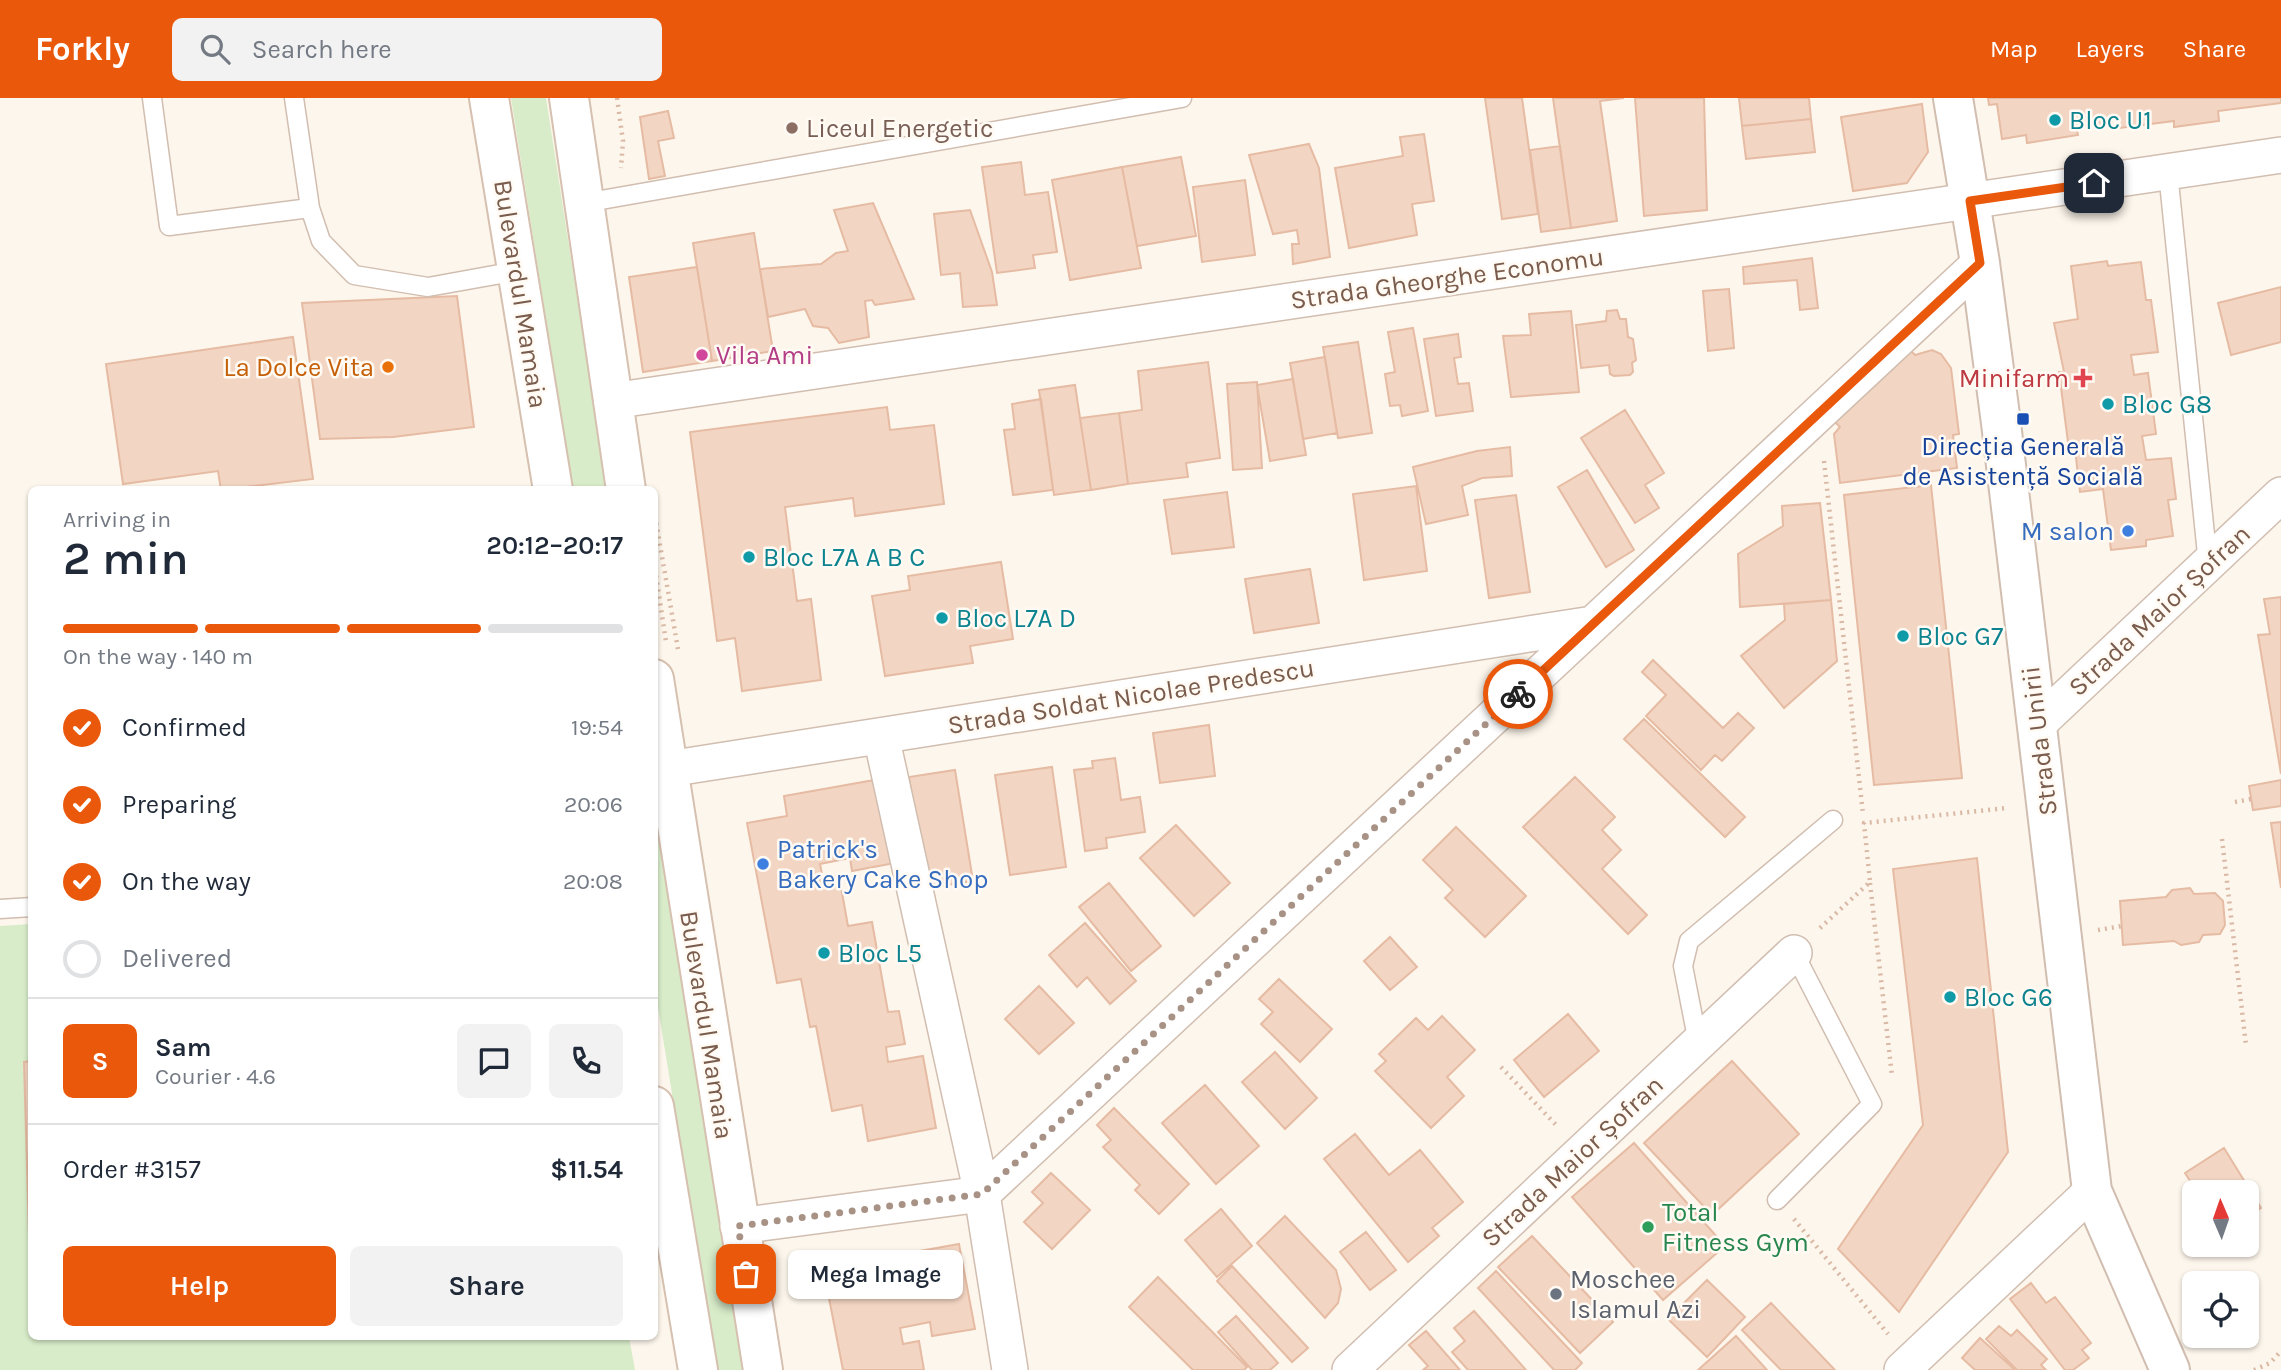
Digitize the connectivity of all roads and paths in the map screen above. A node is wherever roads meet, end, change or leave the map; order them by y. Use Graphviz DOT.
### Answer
graph roads {
  1 [pos="152,98"];
  2 [pos="294,98"];
  3 [pos="489,98"];
  4 [pos="569,98"];
  5 [pos="617,98"];
  6 [pos="1182,98"];
  7 [pos="1953,98"];
  8 [pos="1144,102"];
  9 [pos="2281,155"];
  10 [pos="2168,172"];
  11 [pos="620,179"];
  12 [pos="1970,201"];
  13 [pos="584,204"];
  14 [pos="310,208"];
  15 [pos="1980,263"];
  16 [pos="517,271"];
  17 [pos="612,401"];
  18 [pos="1818,414"];
  19 [pos="552,486"];
  20 [pos="625,486"];
  21 [pos="2281,495"];
  22 [pos="658,563"];
  23 [pos="2208,564"];
  24 [pos="1593,624"];
  25 [pos="666,667"];
  26 [pos="2038,724"];
  27 [pos="881,736"];
  28 [pos="668,769"];
  29 [pos="2251,799"];
  30 [pos="2235,802"];
  31 [pos="2046,804"];
  32 [pos="1833,820"];
  33 [pos="1864,823"];
  34 [pos="2222,839"];
  35 [pos="1870,882"];
  36 [pos="28,907"];
  37 [pos="0,909"];
  38 [pos="1794,953"];
  39 [pos="1698,1043"];
  40 [pos="2246,1045"];
  41 [pos="1502,1067"];
  42 [pos="1872,1104"];
  43 [pos="658,1130"];
  44 [pos="1582,1152"];
  45 [pos="2092,1191"];
  46 [pos="982,1194"];
  47 [pos="1777,1200"];
  48 [pos="738,1226"];
  49 [pos="2281,1351"];
  50 [pos="1907,1366"];
  51 [pos="698,1370"];
  52 [pos="763,1370"];
  53 [pos="1010,1370"];
  54 [pos="1350,1370"];
  55 [pos="2170,1370"];
  56 [pos="2254,1370"];
  1 -- 14 [label="lane"];
  2 -- 14 [label="lane"];
  3 -- 16 [label="main road, Bulevardul Mamaia"];
  4 -- 13 [label="main road"];
  5 -- 11 [label="path"];
  6 -- 8 [label="lane"];
  7 -- 12 [label="main road, Strada Unirii"];
  8 -- 13 [label="lane"];
  9 -- 10 [label="street, Strada Gheorghe Economu"];
  10 -- 12 [label="street, Strada Gheorghe Economu"];
  10 -- 23 [label="lane"];
  12 -- 15 [label="main road, Strada Unirii"];
  12 -- 17 [label="street, Strada Gheorghe Economu"];
  13 -- 17 [label="main road"];
  14 -- 16 [label="lane"];
  15 -- 18 [label="street"];
  15 -- 26 [label="main road, Strada Unirii"];
  16 -- 19 [label="main road, Bulevardul Mamaia"];
  17 -- 20 [label="main road"];
  18 -- 24 [label="street"];
  18 -- 33 [label="path"];
  21 -- 23 [label="street, Strada Maior Șofran"];
  22 -- 25 [label="path"];
  23 -- 26 [label="street, Strada Maior Șofran"];
  24 -- 27 [label="street, Strada Soldat Nicolae Predescu"];
  24 -- 46 [label="street"];
  25 -- 28 [label="main road, Bulevardul Mamaia"];
  26 -- 31 [label="main road, Strada Unirii"];
  27 -- 28 [label="street, Strada Soldat Nicolae Predescu"];
  27 -- 46 [label="street"];
  28 -- 48 [label="main road, Bulevardul Mamaia"];
  29 -- 30 [label="path"];
  31 -- 33 [label="path"];
  31 -- 45 [label="main road, Strada Unirii"];
  32 -- 39 [label="lane"];
  33 -- 35 [label="path"];
  34 -- 40 [label="path"];
  35 -- 38 [label="path"];
  35 -- 42 [label="path"];
  36 -- 37 [label="lane"];
  38 -- 39 [label="street, Strada Maior Șofran"];
  38 -- 42 [label="lane"];
  39 -- 44 [label="street, Strada Maior Șofran"];
  41 -- 44 [label="path"];
  42 -- 47 [label="lane"];
  43 -- 51 [label="main road"];
  44 -- 54 [label="street, Strada Maior Șofran"];
  45 -- 50 [label="street"];
  45 -- 55 [label="main road, Strada Unirii"];
  46 -- 48 [label="street"];
  46 -- 53 [label="street"];
  47 -- 50 [label="path"];
  48 -- 52 [label="main road, Bulevardul Mamaia"];
  49 -- 56 [label="path"];
}
